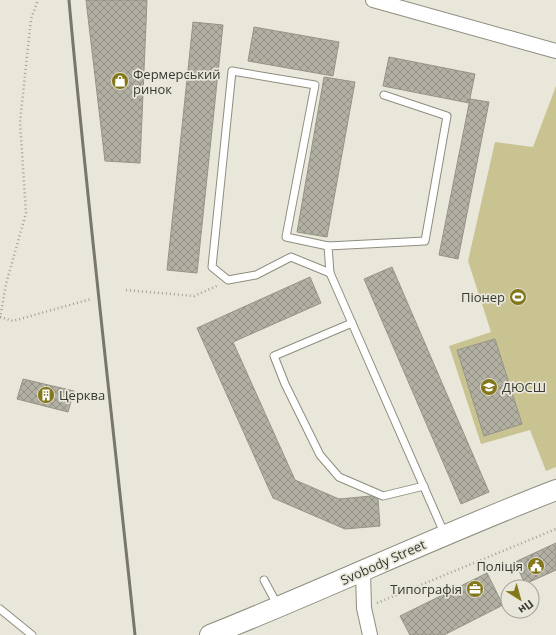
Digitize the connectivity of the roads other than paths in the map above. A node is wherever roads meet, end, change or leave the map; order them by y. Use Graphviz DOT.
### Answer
graph roads {
  1 [pos="373,0"];
  2 [pos="556,52"];
  3 [pos="384,94"];
  4 [pos="328,246"];
  5 [pos="330,273"];
  6 [pos="352,322"];
  7 [pos="424,486"];
  8 [pos="556,490"];
  9 [pos="445,535"];
  10 [pos="363,571"];
  11 [pos="264,580"];
  12 [pos="278,607"];
  13 [pos="0,609"];
  14 [pos="32,635"];
  15 [pos="210,635"];
  16 [pos="370,635"];
  1 -- 2 [label="street"];
  3 -- 4 [label="lane"];
  4 -- 5 [label="lane"];
  4 -- 5 [label="lane"];
  5 -- 6 [label="lane"];
  6 -- 7 [label="lane"];
  6 -- 7 [label="lane"];
  7 -- 9 [label="lane"];
  8 -- 9 [label="main road, Svobody Street"];
  9 -- 10 [label="main road, Svobody Street"];
  10 -- 12 [label="main road, Svobody Street"];
  10 -- 16 [label="street"];
  11 -- 12 [label="lane"];
  12 -- 15 [label="main road, Svobody Street"];
  13 -- 14 [label="lane"];
}
